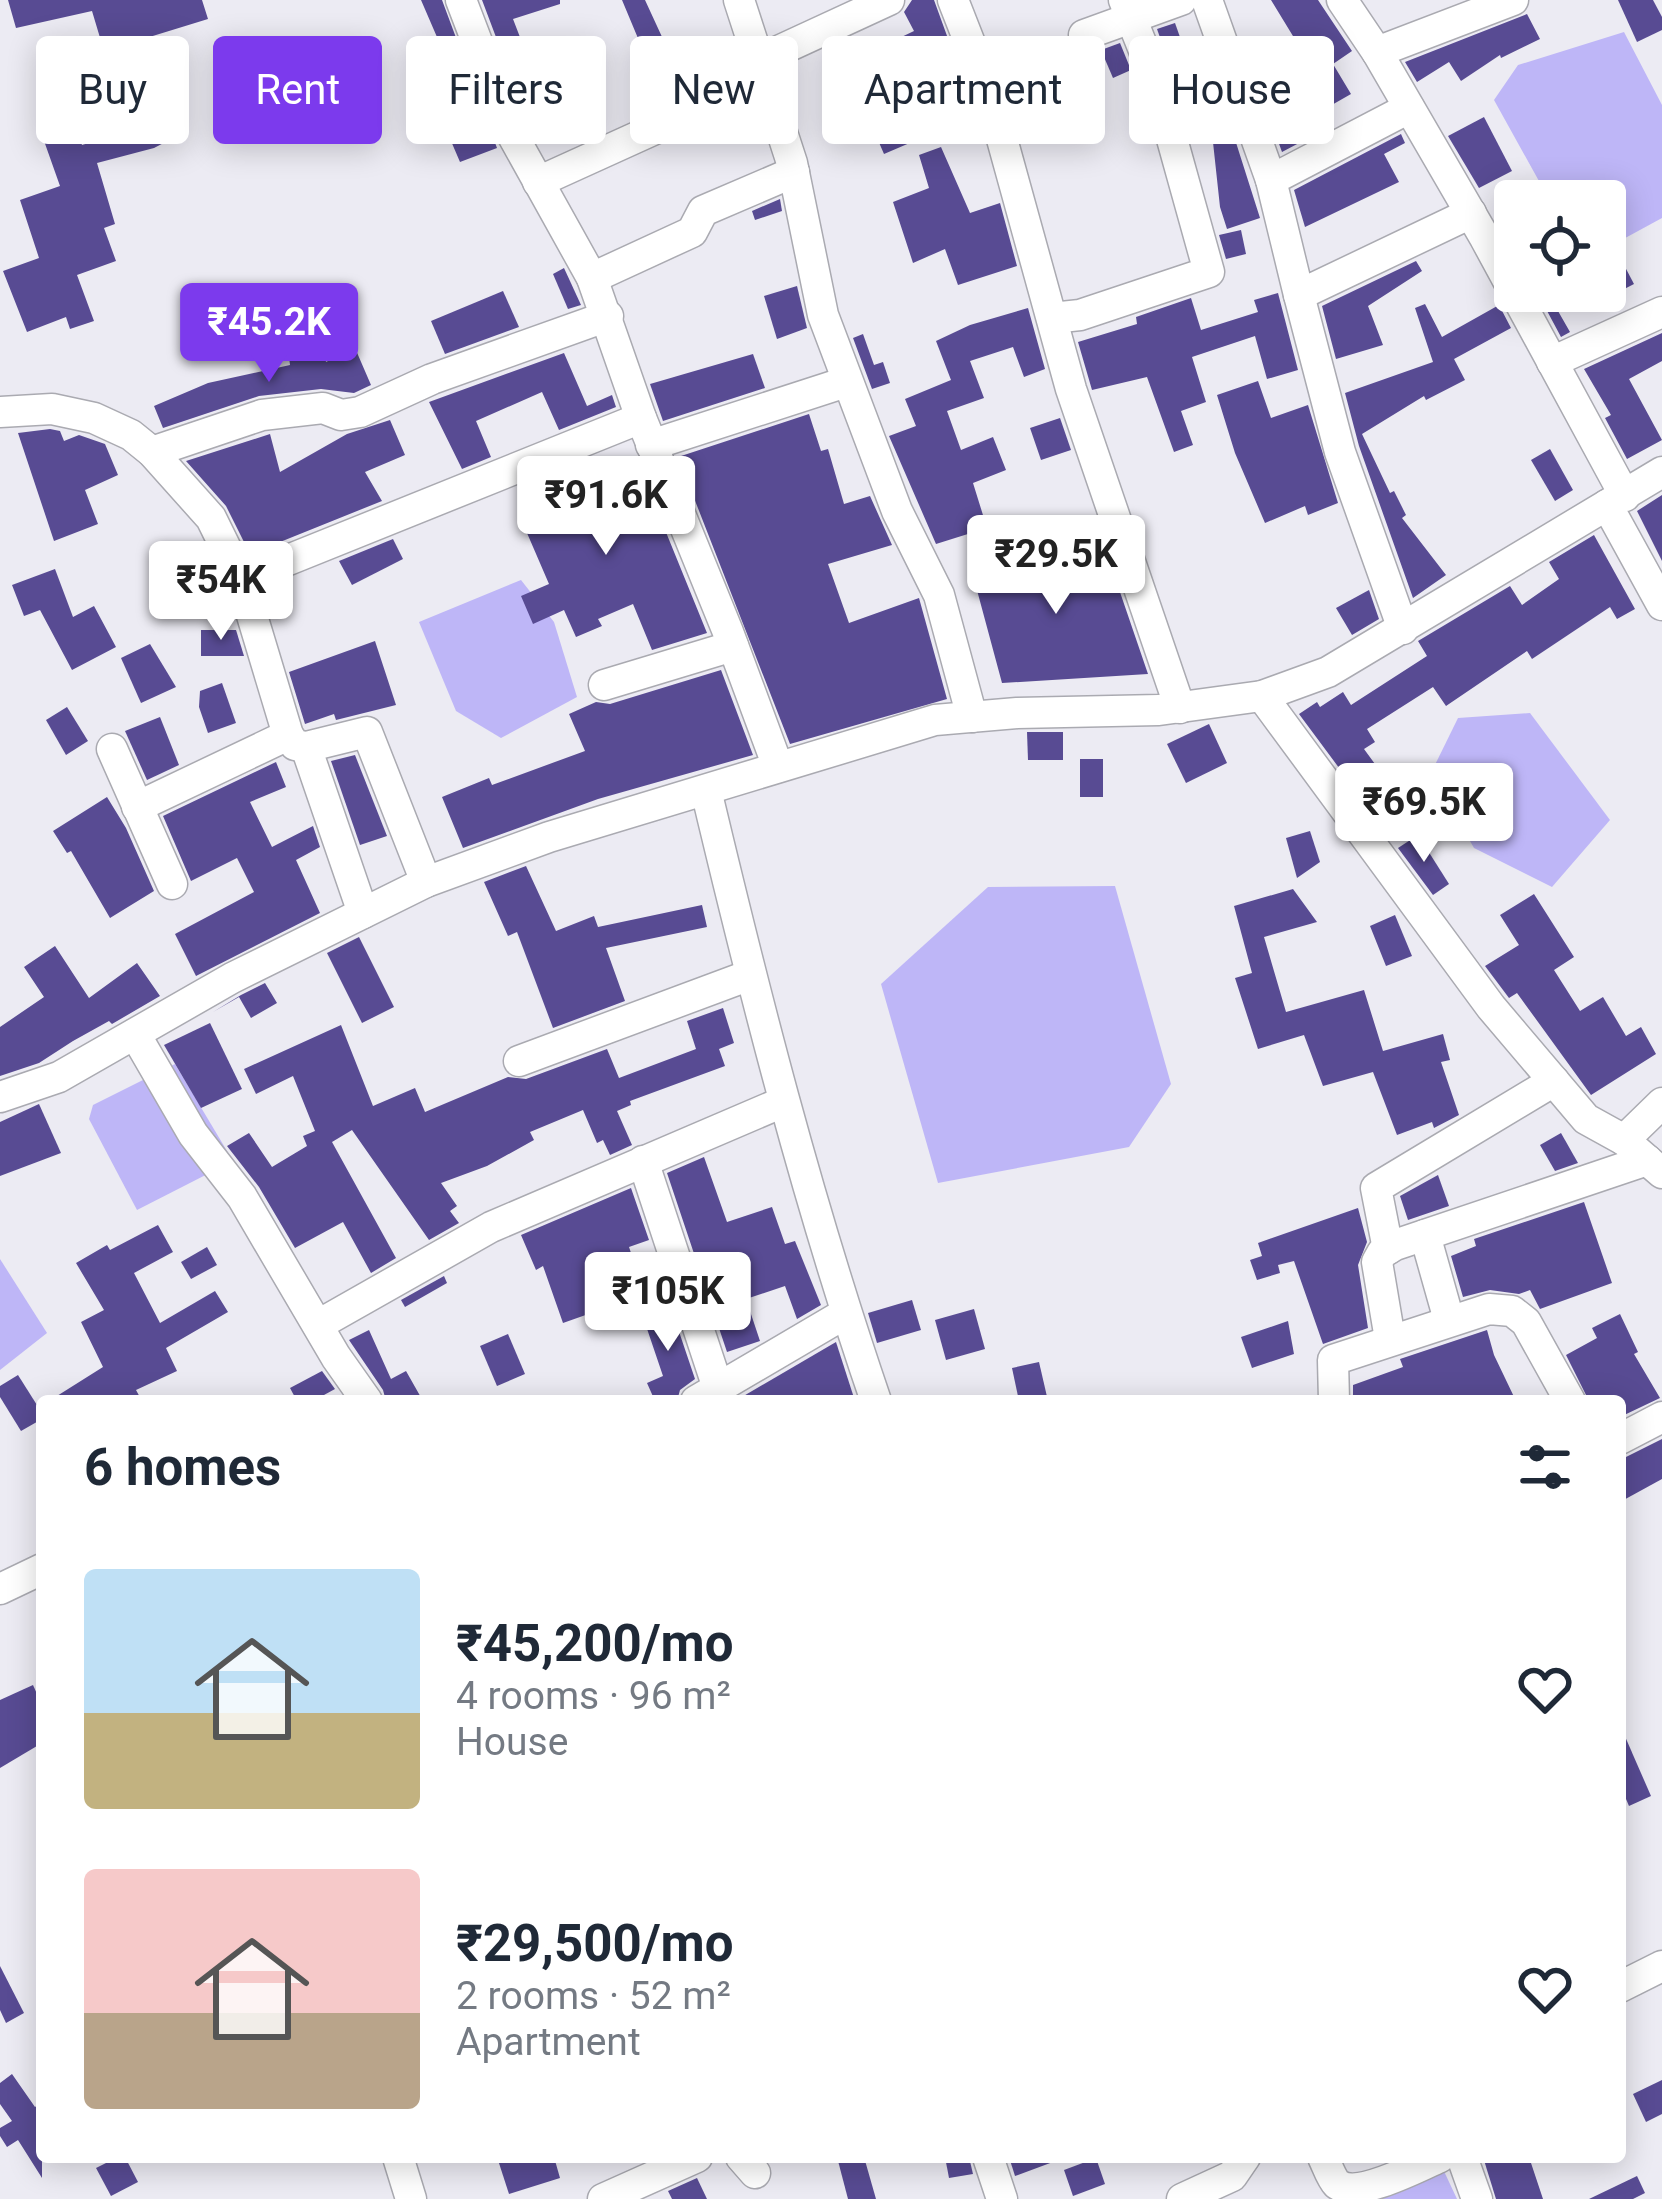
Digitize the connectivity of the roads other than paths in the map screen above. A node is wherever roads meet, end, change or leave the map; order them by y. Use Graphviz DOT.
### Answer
graph roads {
  1 [pos="461,0"];
  2 [pos="739,0"];
  3 [pos="889,0"];
  4 [pos="953,0"];
  5 [pos="1180,0"];
  6 [pos="1207,0"];
  7 [pos="1342,0"];
  8 [pos="1513,0"];
  9 [pos="1127,8"];
  10 [pos="1084,35"];
  11 [pos="751,36"];
  12 [pos="798,49"];
  13 [pos="1376,52"];
  14 [pos="1409,108"];
  15 [pos="630,136"];
  16 [pos="785,144"];
  17 [pos="794,172"];
  18 [pos="1271,180"];
  19 [pos="538,182"];
  20 [pos="1471,213"];
  21 [pos="592,278"];
  22 [pos="1299,295"];
  23 [pos="1662,313"];
  24 [pos="608,316"];
  25 [pos="1052,318"];
  26 [pos="1552,362"];
  27 [pos="846,382"];
  28 [pos="0,412"];
  29 [pos="646,432"];
  30 [pos="152,452"];
  31 [pos="1662,472"];
  32 [pos="1616,500"];
  33 [pos="241,580"];
  34 [pos="1662,605"];
  35 [pos="1403,629"];
  36 [pos="733,646"];
  37 [pos="604,685"];
  38 [pos="1262,696"];
  39 [pos="1180,707"];
  40 [pos="972,717"];
  41 [pos="297,741"];
  42 [pos="112,749"];
  43 [pos="778,767"];
  44 [pos="706,790"];
  45 [pos="137,807"];
  46 [pos="427,882"];
  47 [pos="172,884"];
  48 [pos="363,914"];
  49 [pos="750,975"];
  50 [pos="135,1034"];
  51 [pos="519,1060"];
  52 [pos="1554,1082"];
  53 [pos="0,1097"];
  54 [pos="783,1102"];
  55 [pos="1662,1103"];
  56 [pos="1644,1158"];
  57 [pos="644,1161"];
  58 [pos="1425,1235"];
  59 [pos="1388,1249"];
  60 [pos="846,1313"];
  61 [pos="1449,1319"];
  62 [pos="318,1325"];
  63 [pos="1390,1340"];
  64 [pos="363,1395"];
  65 [pos="707,1395"];
  66 [pos="875,1395"];
  67 [pos="1334,1395"];
  68 [pos="1567,1395"];
  69 [pos="1662,1417"];
  70 [pos="1626,1436"];
  71 [pos="36,1572"];
  72 [pos="0,1589"];
  73 [pos="1662,1966"];
  74 [pos="1626,1985"];
  75 [pos="400,2163"];
  76 [pos="684,2163"];
  77 [pos="990,2163"];
  78 [pos="1242,2163"];
  79 [pos="1426,2163"];
  80 [pos="1464,2163"];
  81 [pos="1331,2180"];
  82 [pos="411,2199"];
  83 [pos="603,2199"];
  84 [pos="1001,2199"];
  85 [pos="1183,2199"];
  86 [pos="1477,2199"];
  1 -- 19 [label="street"];
  2 -- 11 [label="street"];
  3 -- 12 [label="street"];
  4 -- 25 [label="street"];
  5 -- 9 [label="street"];
  6 -- 18 [label="street"];
  7 -- 13 [label="street"];
  8 -- 13 [label="street"];
  9 -- 10 [label="street"];
  9 -- 25 [label="street"];
  13 -- 14 [label="street"];
  14 -- 18 [label="street"];
  14 -- 20 [label="street"];
  15 -- 19 [label="street"];
  16 -- 17 [label="street"];
  17 -- 21 [label="street"];
  17 -- 27 [label="street"];
  18 -- 22 [label="street"];
  19 -- 21 [label="street"];
  20 -- 22 [label="street"];
  20 -- 26 [label="street"];
  21 -- 24 [label="street"];
  22 -- 35 [label="street"];
  23 -- 26 [label="street"];
  24 -- 29 [label="street"];
  24 -- 30 [label="street"];
  25 -- 39 [label="street"];
  26 -- 32 [label="street"];
  27 -- 29 [label="street"];
  27 -- 40 [label="street"];
  28 -- 30 [label="street"];
  29 -- 33 [label="street"];
  29 -- 36 [label="street"];
  30 -- 33 [label="street"];
  31 -- 32 [label="street"];
  32 -- 34 [label="street"];
  32 -- 35 [label="street"];
  33 -- 41 [label="street"];
  35 -- 38 [label="street"];
  36 -- 37 [label="street"];
  36 -- 43 [label="street"];
  38 -- 39 [label="street"];
  38 -- 52 [label="street"];
  39 -- 40 [label="street"];
  40 -- 43 [label="street"];
  41 -- 45 [label="street"];
  41 -- 46 [label="street"];
  41 -- 48 [label="street"];
  42 -- 45 [label="street"];
  43 -- 44 [label="street"];
  44 -- 46 [label="street"];
  44 -- 49 [label="street"];
  45 -- 47 [label="street"];
  46 -- 48 [label="street"];
  48 -- 50 [label="street"];
  49 -- 51 [label="street"];
  49 -- 54 [label="street"];
  50 -- 53 [label="street"];
  50 -- 62 [label="street"];
  52 -- 56 [label="street"];
  52 -- 59 [label="street"];
  54 -- 57 [label="street"];
  54 -- 60 [label="street"];
  55 -- 56 [label="street"];
  56 -- 58 [label="street"];
  57 -- 62 [label="street"];
  57 -- 65 [label="street"];
  58 -- 59 [label="street"];
  58 -- 61 [label="street"];
  59 -- 63 [label="street"];
  60 -- 65 [label="street"];
  60 -- 66 [label="street"];
  61 -- 63 [label="street"];
  61 -- 68 [label="street"];
  62 -- 64 [label="street"];
  63 -- 67 [label="street"];
  69 -- 70 [label="street"];
  71 -- 72 [label="street"];
  73 -- 74 [label="street"];
  75 -- 82 [label="street"];
  76 -- 83 [label="street"];
  77 -- 84 [label="street"];
  78 -- 85 [label="street"];
  79 -- 81 [label="street"];
  80 -- 86 [label="street"];
}
